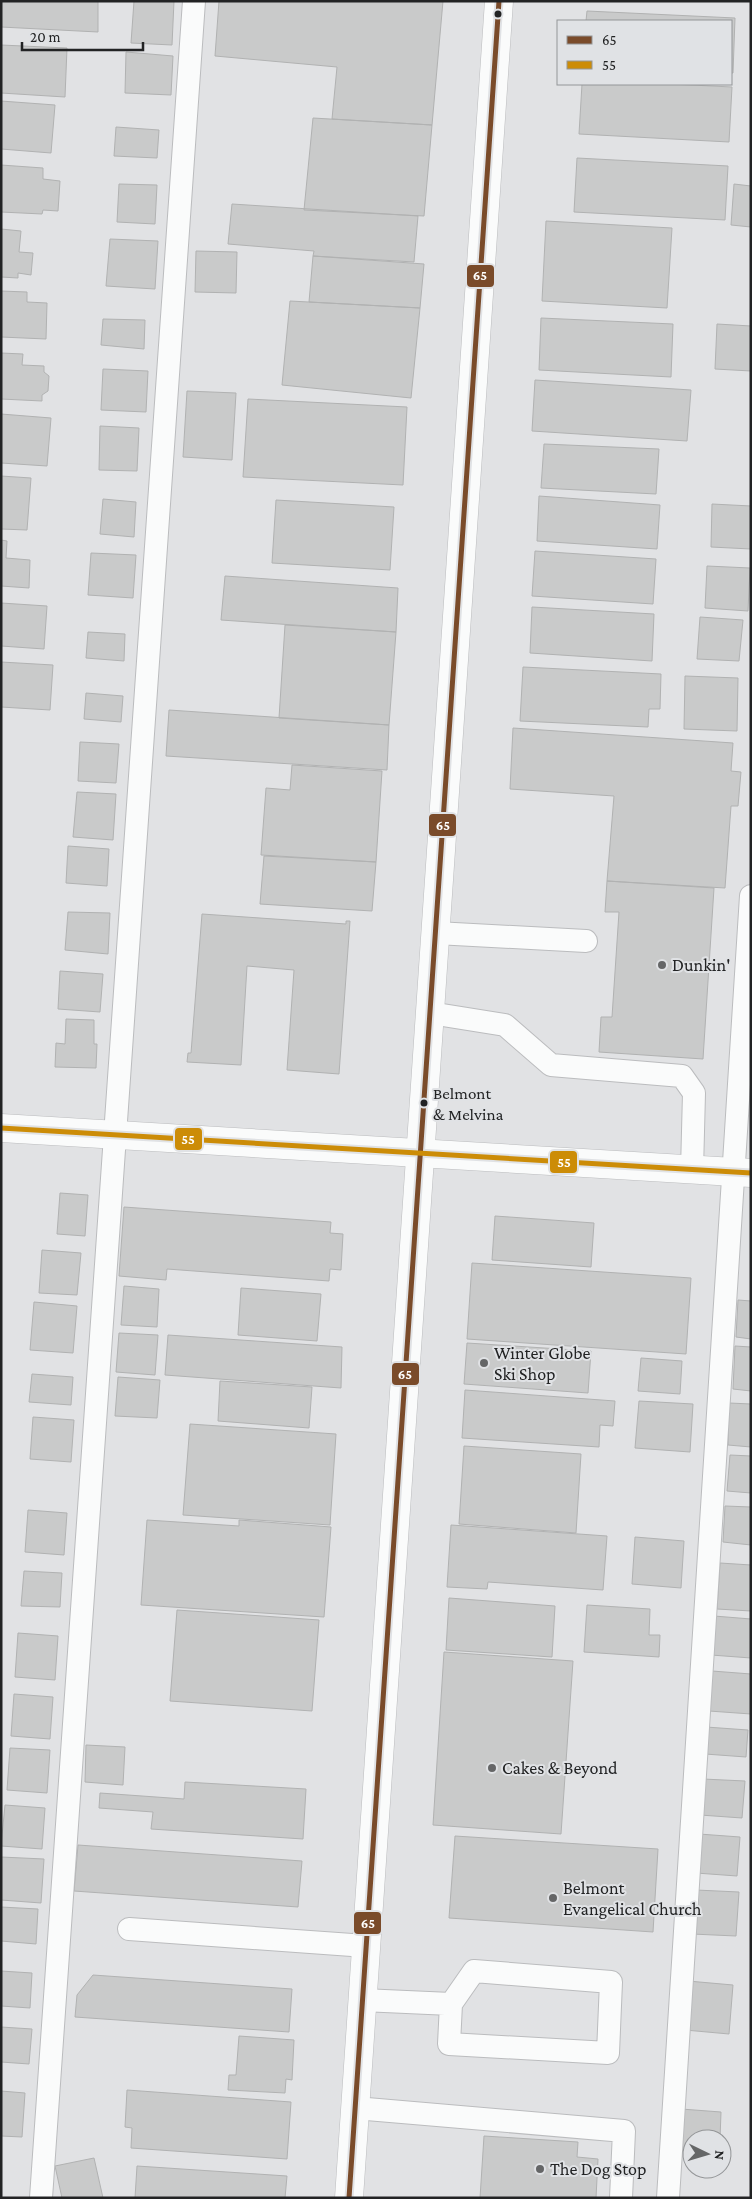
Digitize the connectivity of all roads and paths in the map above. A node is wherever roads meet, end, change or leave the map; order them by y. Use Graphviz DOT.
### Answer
graph roads {
  1 [pos="194,1"];
  2 [pos="499,1"];
  3 [pos="751,896"];
  4 [pos="436,933"];
  5 [pos="586,941"];
  6 [pos="430,1013"];
  7 [pos="1,1128"];
  8 [pos="115,1135"];
  9 [pos="420,1155"];
  10 [pos="692,1170"];
  11 [pos="741,1172"];
  12 [pos="128,1929"];
  13 [pos="366,1946"];
  14 [pos="362,2000"];
  15 [pos="452,2004"];
  16 [pos="355,2108"];
  17 [pos="41,2198"];
  18 [pos="349,2198"];
  19 [pos="621,2198"];
  20 [pos="668,2198"];
  1 -- 8 [label="lane"];
  2 -- 4 [label="main road"];
  3 -- 11 [label="lane"];
  4 -- 5 [label="lane"];
  4 -- 6 [label="main road"];
  6 -- 9 [label="main road"];
  6 -- 10 [label="lane"];
  7 -- 8 [label="main road"];
  8 -- 9 [label="main road"];
  8 -- 17 [label="lane"];
  9 -- 10 [label="main road"];
  9 -- 13 [label="main road"];
  10 -- 11 [label="main road"];
  11 -- 20 [label="lane"];
  12 -- 13 [label="lane"];
  13 -- 14 [label="main road"];
  14 -- 15 [label="lane"];
  14 -- 16 [label="main road"];
  15 -- 15 [label="lane"];
  16 -- 18 [label="main road"];
  16 -- 19 [label="lane"];
}
